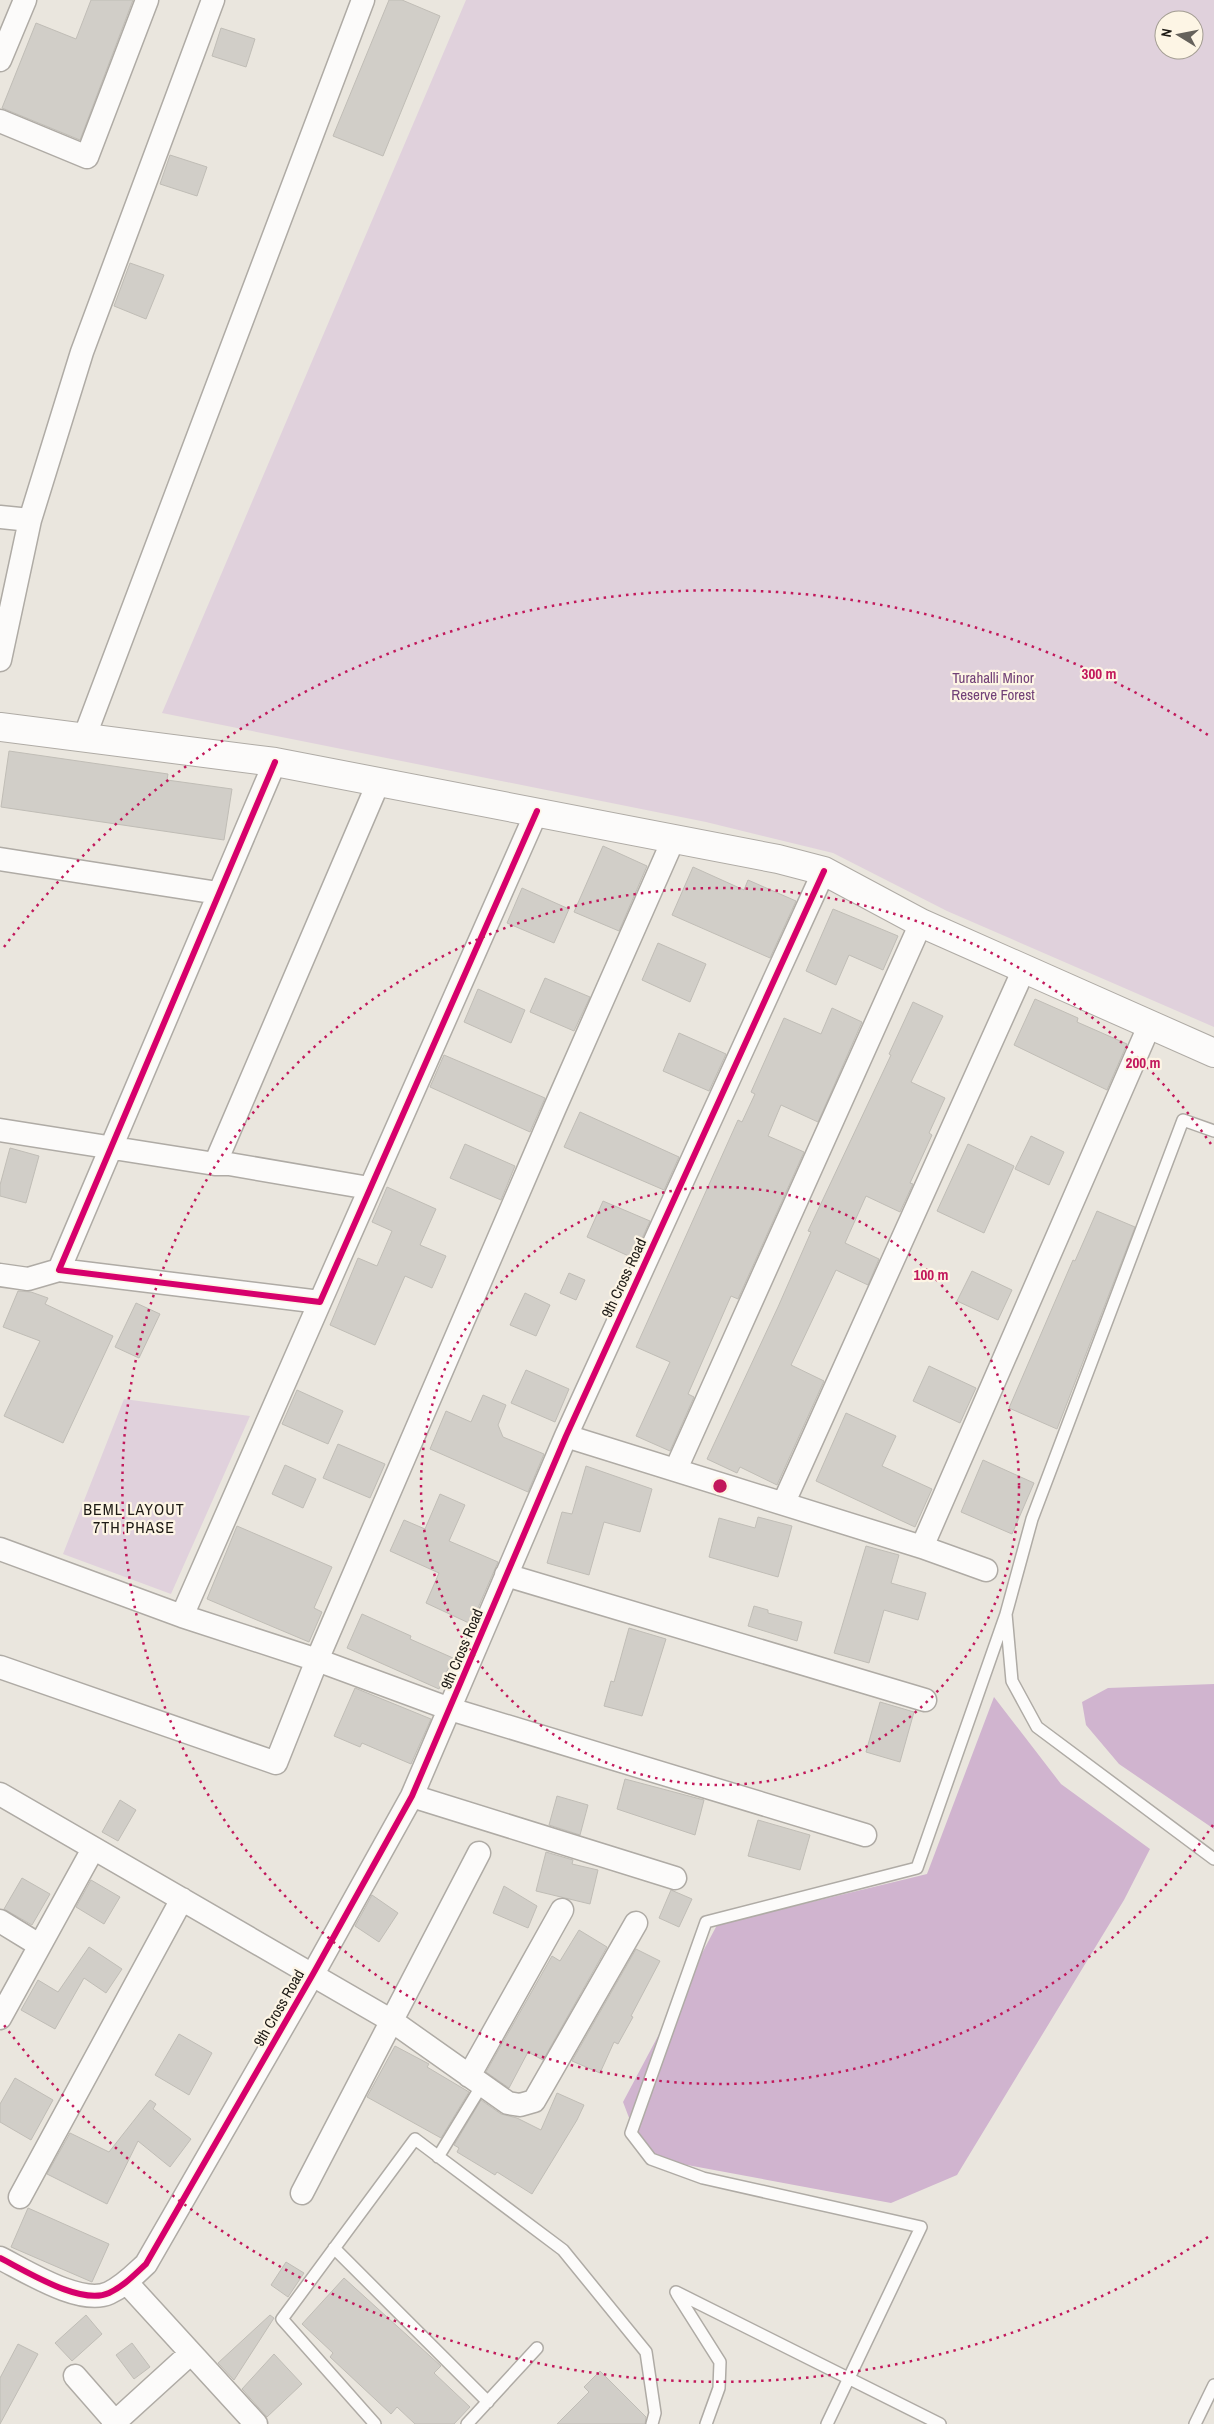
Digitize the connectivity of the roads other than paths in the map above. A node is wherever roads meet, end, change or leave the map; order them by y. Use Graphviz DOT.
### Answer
graph roads {
  1 [pos="26,0"];
  2 [pos="147,0"];
  3 [pos="213,0"];
  4 [pos="363,0"];
  5 [pos="0,60"];
  6 [pos="0,121"];
  7 [pos="0,517"];
  8 [pos="30,520"];
  9 [pos="4,617"];
  10 [pos="0,660"];
  11 [pos="0,727"];
  12 [pos="84,738"];
  13 [pos="275,762"];
  14 [pos="379,781"];
  15 [pos="537,811"];
  16 [pos="674,838"];
  17 [pos="0,859"];
  18 [pos="824,871"];
  19 [pos="218,893"];
  20 [pos="921,923"];
  21 [pos="1024,969"];
  22 [pos="1150,1024"];
  23 [pos="1214,1052"];
  24 [pos="0,1130"];
  25 [pos="1214,1131"];
  26 [pos="110,1147"];
  27 [pos="215,1164"];
  28 [pos="369,1188"];
  29 [pos="59,1270"];
  30 [pos="0,1274"];
  31 [pos="320,1302"];
  32 [pos="566,1436"];
  33 [pos="676,1469"];
  34 [pos="784,1502"];
  35 [pos="922,1547"];
  36 [pos="0,1549"];
  37 [pos="986,1570"];
  38 [pos="506,1576"];
  39 [pos="1006,1614"];
  40 [pos="182,1616"];
  41 [pos="317,1660"];
  42 [pos="0,1667"];
  43 [pos="925,1700"];
  44 [pos="450,1710"];
  45 [pos="0,1794"];
  46 [pos="412,1796"];
  47 [pos="865,1835"];
  48 [pos="93,1849"];
  49 [pos="479,1853"];
  50 [pos="1214,1859"];
  51 [pos="674,1878"];
  52 [pos="182,1899"];
  53 [pos="562,1910"];
  54 [pos="0,1921"];
  55 [pos="636,1924"];
  56 [pos="39,1945"];
  57 [pos="313,1974"];
  58 [pos="0,2018"];
  59 [pos="392,2021"];
  60 [pos="476,2081"];
  61 [pos="438,2157"];
  62 [pos="302,2193"];
  63 [pos="20,2198"];
  64 [pos="334,2248"];
  65 [pos="0,2258"];
  66 [pos="127,2283"];
  67 [pos="537,2348"];
  68 [pos="191,2353"];
  69 [pos="76,2376"];
  70 [pos="848,2378"];
  71 [pos="1214,2385"];
  72 [pos="488,2402"];
  73 [pos="115,2423"];
  74 [pos="256,2424"];
  75 [pos="375,2424"];
  76 [pos="468,2424"];
  77 [pos="652,2424"];
  78 [pos="706,2424"];
  79 [pos="827,2424"];
  80 [pos="940,2424"];
  81 [pos="1195,2424"];
  1 -- 5 [label="street"];
  2 -- 6 [label="street"];
  3 -- 8 [label="street"];
  4 -- 12 [label="street"];
  7 -- 8 [label="street"];
  8 -- 9 [label="street"];
  9 -- 10 [label="street"];
  11 -- 12 [label="street"];
  12 -- 13 [label="street"];
  13 -- 14 [label="street"];
  13 -- 19 [label="street"];
  14 -- 15 [label="street"];
  14 -- 27 [label="street"];
  15 -- 16 [label="street"];
  15 -- 28 [label="street"];
  16 -- 18 [label="street"];
  16 -- 41 [label="street"];
  17 -- 19 [label="street"];
  18 -- 20 [label="street"];
  18 -- 32 [label="street, 9th Cross Road"];
  19 -- 26 [label="street"];
  20 -- 21 [label="street"];
  20 -- 33 [label="street"];
  21 -- 22 [label="street"];
  21 -- 34 [label="street"];
  22 -- 23 [label="street"];
  22 -- 35 [label="street"];
  24 -- 26 [label="street"];
  25 -- 39 [label="lane"];
  26 -- 27 [label="street"];
  26 -- 29 [label="street"];
  27 -- 28 [label="street"];
  28 -- 31 [label="street"];
  29 -- 30 [label="street"];
  29 -- 31 [label="street"];
  31 -- 40 [label="street"];
  32 -- 33 [label="street"];
  32 -- 38 [label="street, 9th Cross Road"];
  33 -- 34 [label="street"];
  34 -- 35 [label="street"];
  35 -- 37 [label="street"];
  36 -- 40 [label="street"];
  38 -- 43 [label="street"];
  38 -- 44 [label="street, 9th Cross Road"];
  39 -- 50 [label="lane"];
  39 -- 70 [label="lane"];
  40 -- 41 [label="street"];
  41 -- 42 [label="street"];
  41 -- 44 [label="street"];
  44 -- 46 [label="street, 9th Cross Road"];
  44 -- 47 [label="street"];
  45 -- 48 [label="street"];
  46 -- 51 [label="street"];
  46 -- 57 [label="street, 9th Cross Road"];
  48 -- 52 [label="street"];
  48 -- 56 [label="street"];
  49 -- 59 [label="street"];
  52 -- 57 [label="street"];
  52 -- 63 [label="street"];
  53 -- 60 [label="street"];
  54 -- 56 [label="street"];
  55 -- 60 [label="street"];
  56 -- 58 [label="street"];
  57 -- 59 [label="street"];
  57 -- 66 [label="street, 9th Cross Road"];
  59 -- 60 [label="street"];
  59 -- 62 [label="street"];
  60 -- 61 [label="lane"];
  61 -- 64 [label="lane"];
  61 -- 77 [label="lane"];
  64 -- 72 [label="lane"];
  64 -- 75 [label="lane"];
  65 -- 66 [label="street, 9th Cross Road"];
  66 -- 68 [label="street"];
  67 -- 72 [label="lane"];
  68 -- 73 [label="street"];
  68 -- 74 [label="street"];
  69 -- 73 [label="street"];
  70 -- 78 [label="lane"];
  70 -- 79 [label="lane"];
  70 -- 80 [label="lane"];
  71 -- 81 [label="lane"];
  72 -- 76 [label="lane"];
}
